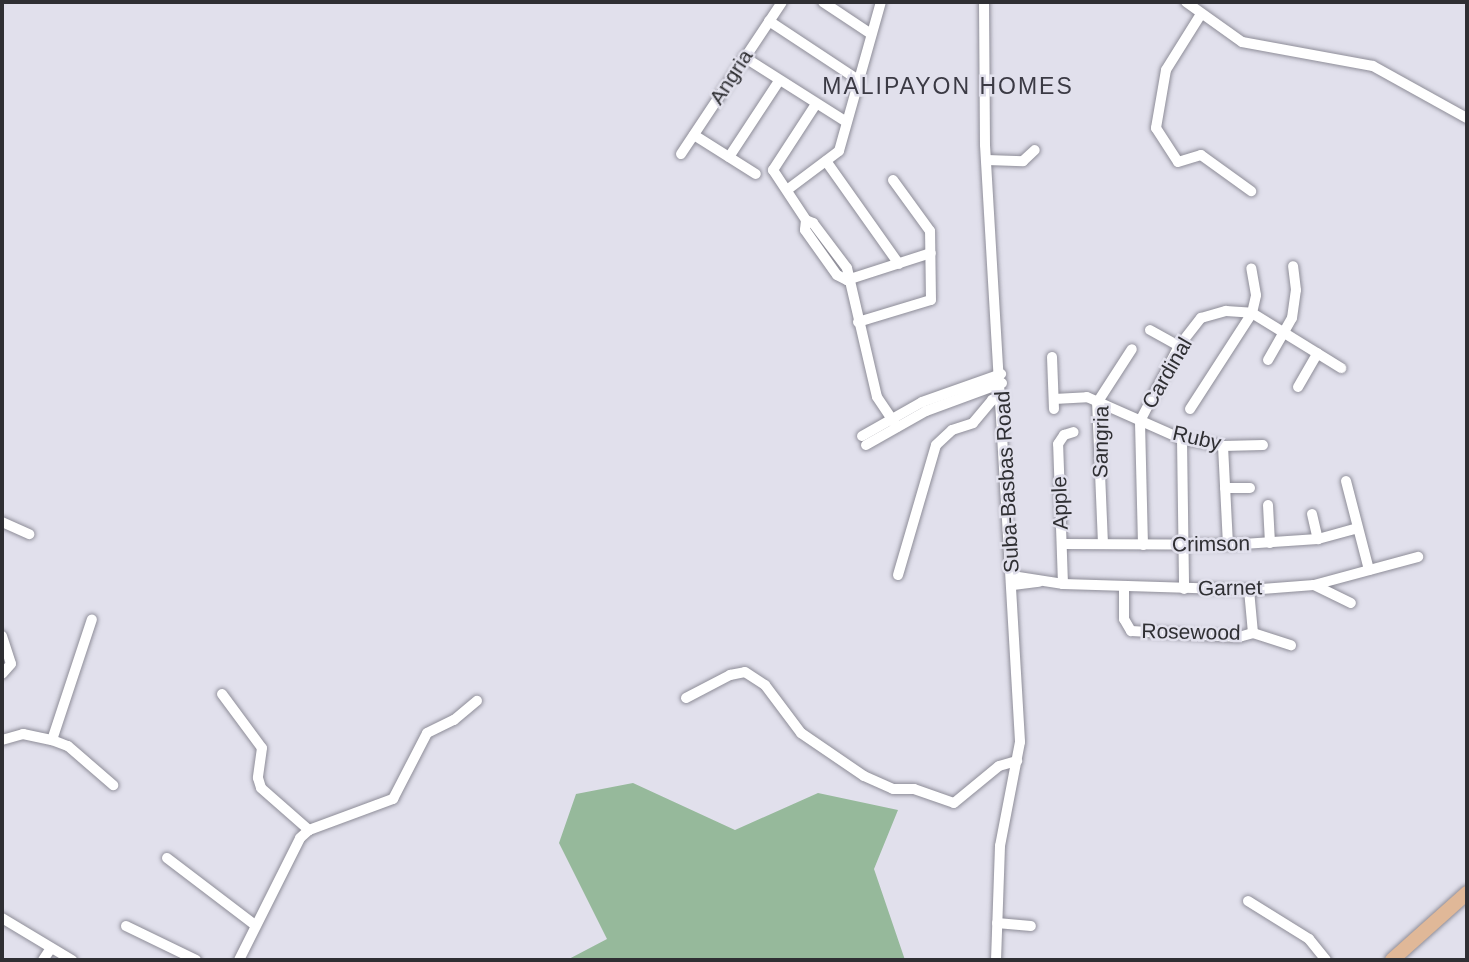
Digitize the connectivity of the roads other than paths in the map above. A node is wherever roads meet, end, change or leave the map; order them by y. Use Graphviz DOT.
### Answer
graph roads {
  1 [pos="782,2"];
  2 [pos="823,2"];
  3 [pos="881,2"];
  4 [pos="984,2"];
  5 [pos="1186,2"];
  6 [pos="837,5"];
  7 [pos="1201,14"];
  8 [pos="769,21"];
  9 [pos="871,34"];
  10 [pos="744,57"];
  11 [pos="857,79"];
  12 [pos="779,81"];
  13 [pos="816,104"];
  14 [pos="1467,118"];
  15 [pos="845,121"];
  16 [pos="694,135"];
  17 [pos="1035,150"];
  18 [pos="681,154"];
  19 [pos="729,157"];
  20 [pos="987,160"];
  21 [pos="826,161"];
  22 [pos="756,174"];
  23 [pos="892,180"];
  24 [pos="788,190"];
  25 [pos="1251,191"];
  26 [pos="931,253"];
  27 [pos="899,264"];
  28 [pos="1293,266"];
  29 [pos="1251,268"];
  30 [pos="847,279"];
  31 [pos="1252,313"];
  32 [pos="858,321"];
  33 [pos="1150,330"];
  34 [pos="1286,332"];
  35 [pos="1179,346"];
  36 [pos="1132,349"];
  37 [pos="1318,353"];
  38 [pos="1052,357"];
  39 [pos="1268,360"];
  40 [pos="1341,368"];
  41 [pos="1001,379"];
  42 [pos="1298,387"];
  43 [pos="1002,396"];
  44 [pos="1097,403"];
  45 [pos="1190,409"];
  46 [pos="892,418"];
  47 [pos="1140,421"];
  48 [pos="1074,432"];
  49 [pos="1182,439"];
  50 [pos="864,440"];
  51 [pos="1263,445"];
  52 [pos="1223,446"];
  53 [pos="1346,481"];
  54 [pos="1225,488"];
  55 [pos="1250,488"];
  56 [pos="1268,505"];
  57 [pos="1312,514"];
  58 [pos="2,522"];
  59 [pos="1358,528"];
  60 [pos="29,534"];
  61 [pos="1318,539"];
  62 [pos="1269,543"];
  63 [pos="1062,544"];
  64 [pos="1103,544"];
  65 [pos="1143,545"];
  66 [pos="1228,545"];
  67 [pos="1185,546"];
  68 [pos="1418,557"];
  69 [pos="1369,570"];
  70 [pos="898,575"];
  71 [pos="1012,581"];
  72 [pos="1063,584"];
  73 [pos="1314,585"];
  74 [pos="1124,587"];
  75 [pos="1184,589"];
  76 [pos="1249,590"];
  77 [pos="1351,603"];
  78 [pos="92,619"];
  79 [pos="1253,633"];
  80 [pos="2,636"];
  81 [pos="1291,645"];
  82 [pos="2,674"];
  83 [pos="222,694"];
  84 [pos="686,698"];
  85 [pos="477,701"];
  86 [pos="2,740"];
  87 [pos="52,740"];
  88 [pos="1017,761"];
  89 [pos="113,785"];
  90 [pos="309,830"];
  91 [pos="167,859"];
  92 [pos="1467,893"];
  93 [pos="1248,901"];
  94 [pos="2,918"];
  95 [pos="997,923"];
  96 [pos="255,925"];
  97 [pos="126,926"];
  98 [pos="1031,926"];
  99 [pos="51,948"];
  100 [pos="43,960"];
  101 [pos="72,960"];
  102 [pos="196,960"];
  103 [pos="239,960"];
  104 [pos="996,960"];
  105 [pos="1326,960"];
  106 [pos="1392,960"];
  1 -- 8 [label="street, Angria"];
  2 -- 6 [label="street"];
  3 -- 9 [label="street"];
  4 -- 20 [label="street, Suba-Basbas Road"];
  5 -- 7 [label="street"];
  6 -- 9 [label="street"];
  7 -- 14 [label="street"];
  7 -- 25 [label="street"];
  8 -- 10 [label="street, Angria"];
  8 -- 11 [label="street"];
  9 -- 11 [label="street"];
  10 -- 12 [label="street"];
  10 -- 16 [label="street, Angria"];
  11 -- 15 [label="street"];
  12 -- 13 [label="street"];
  12 -- 19 [label="street"];
  13 -- 15 [label="street"];
  13 -- 24 [label="street"];
  15 -- 21 [label="street"];
  16 -- 18 [label="street, Angria"];
  16 -- 19 [label="street"];
  17 -- 20 [label="street"];
  19 -- 22 [label="street"];
  20 -- 41 [label="street, Suba-Basbas Road"];
  21 -- 24 [label="street"];
  21 -- 27 [label="street"];
  23 -- 26 [label="street"];
  24 -- 30 [label="street"];
  26 -- 27 [label="street"];
  26 -- 32 [label="street"];
  27 -- 30 [label="street"];
  28 -- 34 [label="street"];
  29 -- 31 [label="street"];
  30 -- 32 [label="street"];
  31 -- 34 [label="street, Cardinal"];
  31 -- 35 [label="street, Cardinal"];
  31 -- 45 [label="street"];
  32 -- 46 [label="street"];
  33 -- 35 [label="street"];
  34 -- 37 [label="street, Cardinal"];
  34 -- 39 [label="street"];
  35 -- 47 [label="street, Cardinal"];
  36 -- 44 [label="street, Sangria"];
  37 -- 40 [label="street, Cardinal"];
  37 -- 42 [label="street"];
  38 -- 44 [label="street, Ruby"];
  41 -- 43 [label="street, Suba-Basbas Road"];
  41 -- 46 [label="street"];
  43 -- 70 [label="street"];
  43 -- 71 [label="street, Suba-Basbas Road"];
  44 -- 47 [label="street, Ruby"];
  44 -- 64 [label="street, Sangria"];
  46 -- 50 [label="street"];
  47 -- 49 [label="street, Ruby"];
  47 -- 65 [label="street, Cardinal"];
  48 -- 63 [label="street, Apple"];
  49 -- 52 [label="street, Ruby"];
  49 -- 67 [label="street"];
  51 -- 52 [label="street, Ruby"];
  52 -- 54 [label="street"];
  53 -- 59 [label="street"];
  54 -- 55 [label="street"];
  54 -- 66 [label="street"];
  56 -- 62 [label="street"];
  57 -- 61 [label="street"];
  58 -- 60 [label="street"];
  59 -- 61 [label="street, Crimson"];
  59 -- 69 [label="street"];
  61 -- 62 [label="street, Crimson"];
  62 -- 66 [label="street, Crimson"];
  63 -- 64 [label="street, Crimson"];
  63 -- 72 [label="street, Apple"];
  64 -- 65 [label="street, Crimson"];
  65 -- 67 [label="street, Crimson"];
  66 -- 67 [label="street, Crimson"];
  67 -- 75 [label="street"];
  68 -- 69 [label="street, Garnet"];
  69 -- 73 [label="street, Garnet"];
  71 -- 72 [label="street, Garnet"];
  71 -- 88 [label="street, Suba-Basbas Road"];
  72 -- 74 [label="street, Garnet"];
  73 -- 76 [label="street, Garnet"];
  73 -- 77 [label="street"];
  74 -- 75 [label="street, Garnet"];
  74 -- 79 [label="street, Rosewood"];
  75 -- 76 [label="street, Garnet"];
  76 -- 79 [label="street, Rosewood"];
  78 -- 87 [label="street"];
  79 -- 81 [label="street"];
  80 -- 82 [label="street"];
  83 -- 90 [label="street"];
  84 -- 88 [label="street"];
  85 -- 90 [label="street"];
  86 -- 87 [label="street"];
  87 -- 89 [label="street"];
  88 -- 95 [label="street, Suba-Basbas Road"];
  90 -- 96 [label="street"];
  91 -- 96 [label="street"];
  92 -- 106 [label="main road"];
  93 -- 105 [label="street"];
  94 -- 99 [label="street"];
  95 -- 98 [label="street"];
  95 -- 104 [label="street, Suba-Basbas Road"];
  96 -- 103 [label="street"];
  97 -- 102 [label="street"];
  99 -- 100 [label="street"];
  99 -- 101 [label="street"];
}
